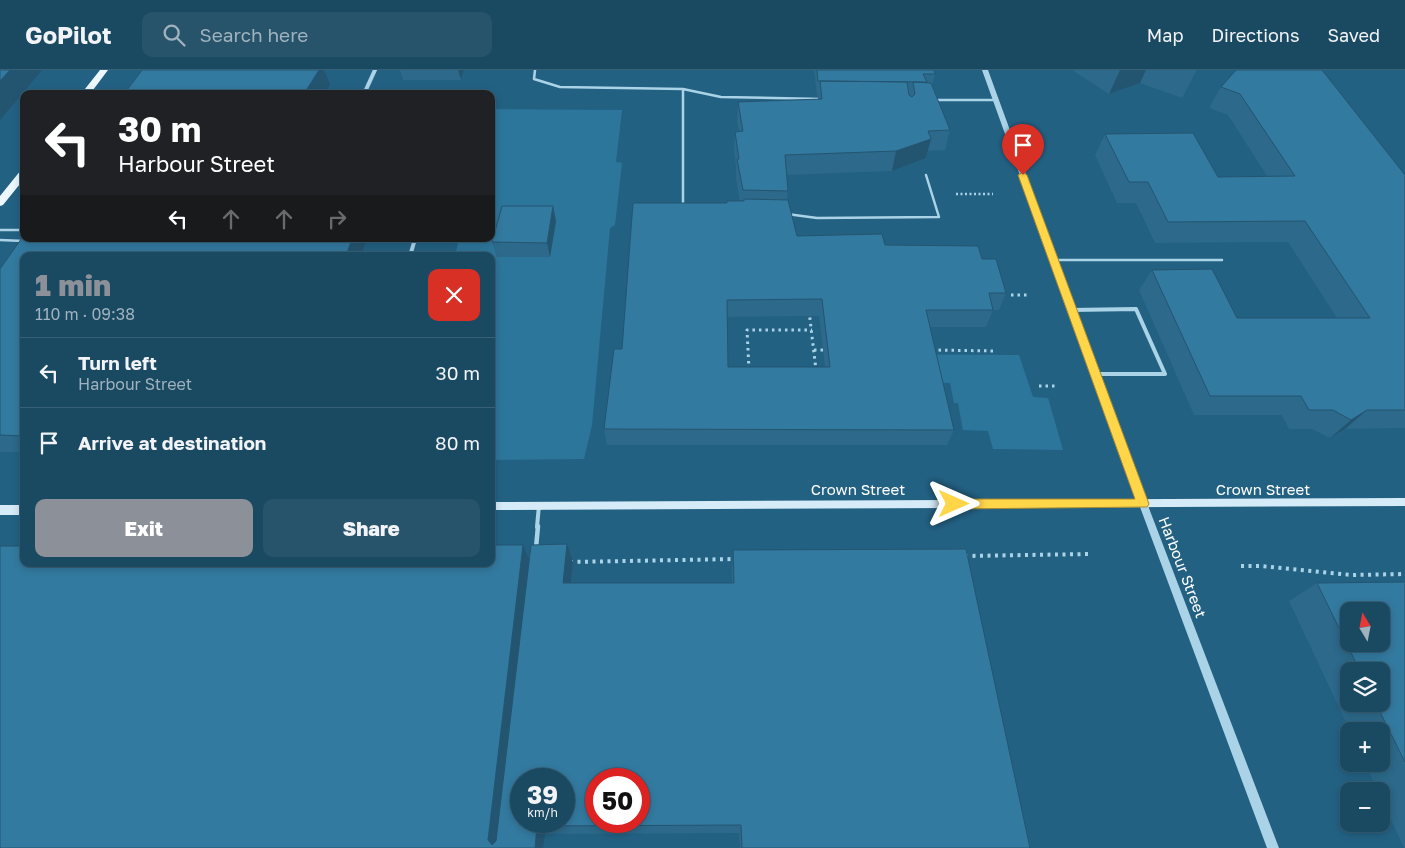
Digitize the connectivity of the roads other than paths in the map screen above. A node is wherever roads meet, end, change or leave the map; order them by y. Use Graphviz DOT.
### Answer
graph roads {
  1 [pos="104,70"];
  2 [pos="375,70"];
  3 [pos="535,70"];
  4 [pos="985,70"];
  5 [pos="684,89"];
  6 [pos="88,90"];
  7 [pos="366,90"];
  8 [pos="828,99"];
  9 [pos="924,100"];
  10 [pos="996,100"];
  11 [pos="926,175"];
  12 [pos="20,177"];
  13 [pos="1,200"];
  14 [pos="683,212"];
  15 [pos="785,214"];
  16 [pos="0,230"];
  17 [pos="20,230"];
  18 [pos="0,240"];
  19 [pos="20,241"];
  20 [pos="1054,260"];
  21 [pos="1222,260"];
  22 [pos="1072,310"];
  23 [pos="1095,374"];
  24 [pos="1405,502"];
  25 [pos="1143,504"];
  26 [pos="540,505"];
  27 [pos="495,506"];
  28 [pos="0,510"];
  29 [pos="20,510"];
  30 [pos="535,562"];
  31 [pos="1273,848"];
  1 -- 6 [label="main road"];
  2 -- 7 [label="street"];
  3 -- 5 [label="lane"];
  4 -- 10 [label="street, Harbour Street"];
  5 -- 8 [label="lane"];
  5 -- 14 [label="lane"];
  9 -- 10 [label="lane"];
  10 -- 20 [label="street, Harbour Street"];
  11 -- 15 [label="lane"];
  12 -- 13 [label="main road"];
  16 -- 17 [label="lane"];
  18 -- 19 [label="lane"];
  20 -- 21 [label="lane"];
  20 -- 22 [label="street, Harbour Street"];
  22 -- 23 [label="street, Harbour Street"];
  22 -- 23 [label="lane"];
  23 -- 25 [label="street, Harbour Street"];
  24 -- 25 [label="main road, Crown Street"];
  25 -- 26 [label="main road, Crown Street"];
  25 -- 31 [label="street, Harbour Street"];
  26 -- 27 [label="main road, Crown Street"];
  26 -- 30 [label="lane"];
  28 -- 29 [label="main road"];
}
